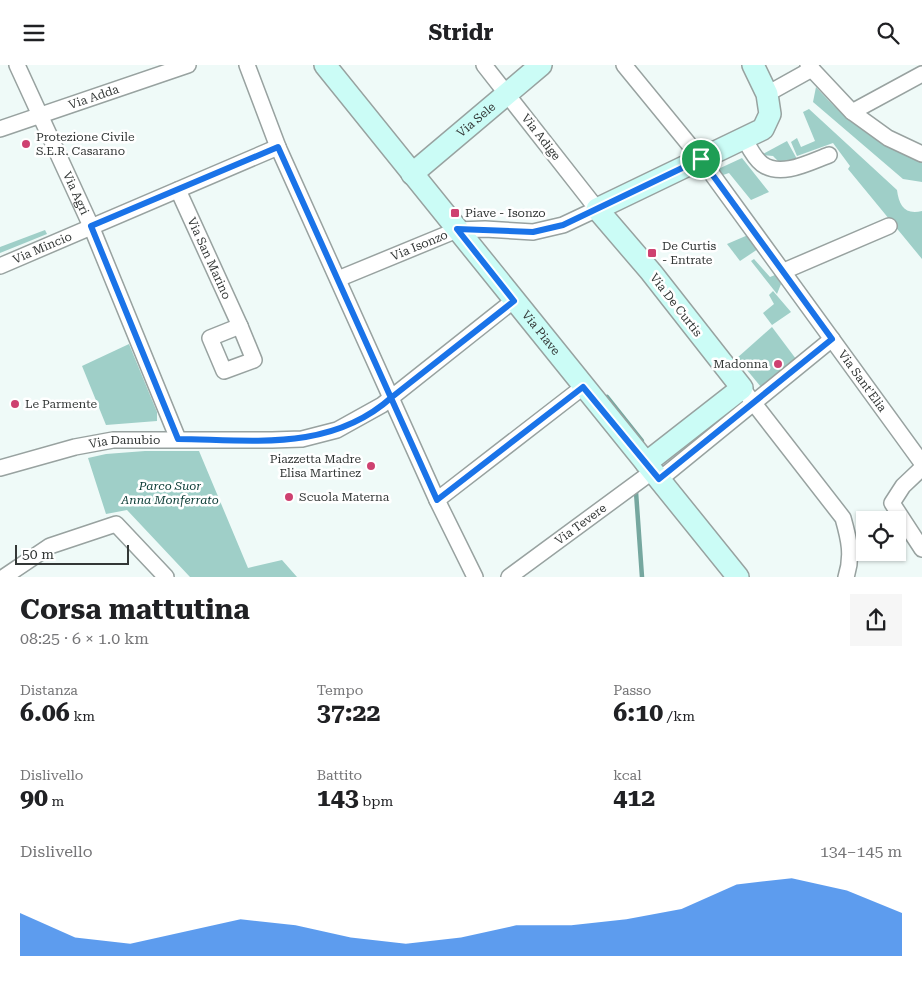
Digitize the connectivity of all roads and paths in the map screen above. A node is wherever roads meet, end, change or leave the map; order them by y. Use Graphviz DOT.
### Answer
graph roads {
  1 [pos="16,65"];
  2 [pos="188,65"];
  3 [pos="247,65"];
  4 [pos="484,65"];
  5 [pos="541,65"];
  6 [pos="624,65"];
  7 [pos="753,65"];
  8 [pos="333,67"];
  9 [pos="810,67"];
  10 [pos="922,73"];
  11 [pos="508,95"];
  12 [pos="768,104"];
  13 [pos="852,112"];
  14 [pos="39,116"];
  15 [pos="0,129"];
  16 [pos="744,138"];
  17 [pos="278,147"];
  18 [pos="922,154"];
  19 [pos="829,155"];
  20 [pos="701,159"];
  21 [pos="412,174"];
  22 [pos="178,190"];
  23 [pos="597,209"];
  24 [pos="91,226"];
  25 [pos="889,226"];
  26 [pos="457,229"];
  27 [pos="0,266"];
  28 [pos="784,271"];
  29 [pos="338,279"];
  30 [pos="514,301"];
  31 [pos="240,326"];
  32 [pos="832,339"];
  33 [pos="583,387"];
  34 [pos="747,395"];
  35 [pos="392,397"];
  36 [pos="178,439"];
  37 [pos="921,463"];
  38 [pos="0,468"];
  39 [pos="653,471"];
  40 [pos="437,500"];
  41 [pos="922,549"];
  42 [pos="729,574"];
  43 [pos="4,577"];
  44 [pos="166,577"];
  45 [pos="475,577"];
  46 [pos="509,577"];
  47 [pos="846,577"];
  1 -- 14 [label="street, Via Agri"];
  2 -- 14 [label="street, Via Adda"];
  3 -- 17 [label="street"];
  4 -- 11 [label="street, Via Adige"];
  5 -- 11 [label="street, Via Sele"];
  6 -- 20 [label="street, Via Sant'Elia"];
  7 -- 12 [label="street"];
  8 -- 21 [label="street, Via Piave"];
  9 -- 12 [label="street"];
  9 -- 13 [label="street"];
  10 -- 13 [label="street"];
  11 -- 21 [label="street, Via Sele"];
  11 -- 23 [label="street, Via Adige"];
  12 -- 16 [label="street, Via Isonzo"];
  13 -- 18 [label="street"];
  14 -- 15 [label="street, Via Adda"];
  14 -- 24 [label="street, Via Agri"];
  16 -- 19 [label="street"];
  16 -- 20 [label="street, Via Isonzo"];
  17 -- 22 [label="street, Via Mincio"];
  17 -- 29 [label="street"];
  20 -- 23 [label="street, Via Isonzo"];
  20 -- 28 [label="street, Via Sant'Elia"];
  21 -- 26 [label="street, Via Piave"];
  22 -- 24 [label="street, Via Mincio"];
  22 -- 31 [label="street, Via San Marino"];
  23 -- 26 [label="street, Via Isonzo"];
  23 -- 34 [label="street, Via De Curtis"];
  24 -- 27 [label="street, Via Mincio"];
  24 -- 36 [label="street, Via Agri"];
  25 -- 28 [label="street"];
  26 -- 29 [label="street, Via Isonzo"];
  26 -- 30 [label="street, Via Piave"];
  28 -- 32 [label="street, Via Sant'Elia"];
  29 -- 35 [label="street"];
  30 -- 33 [label="street, Via Piave"];
  30 -- 35 [label="street, Via Danubio"];
  32 -- 34 [label="street"];
  32 -- 37 [label="street, Via Sant'Elia"];
  33 -- 39 [label="street, Via Piave"];
  33 -- 40 [label="street"];
  34 -- 39 [label="street"];
  34 -- 47 [label="street"];
  35 -- 36 [label="street, Via Danubio"];
  35 -- 40 [label="street"];
  36 -- 38 [label="street, Via Danubio"];
  37 -- 41 [label="street"];
  39 -- 42 [label="street, Via Piave"];
  39 -- 46 [label="street, Via Tevere"];
  40 -- 45 [label="street"];
  43 -- 44 [label="street"];
}
